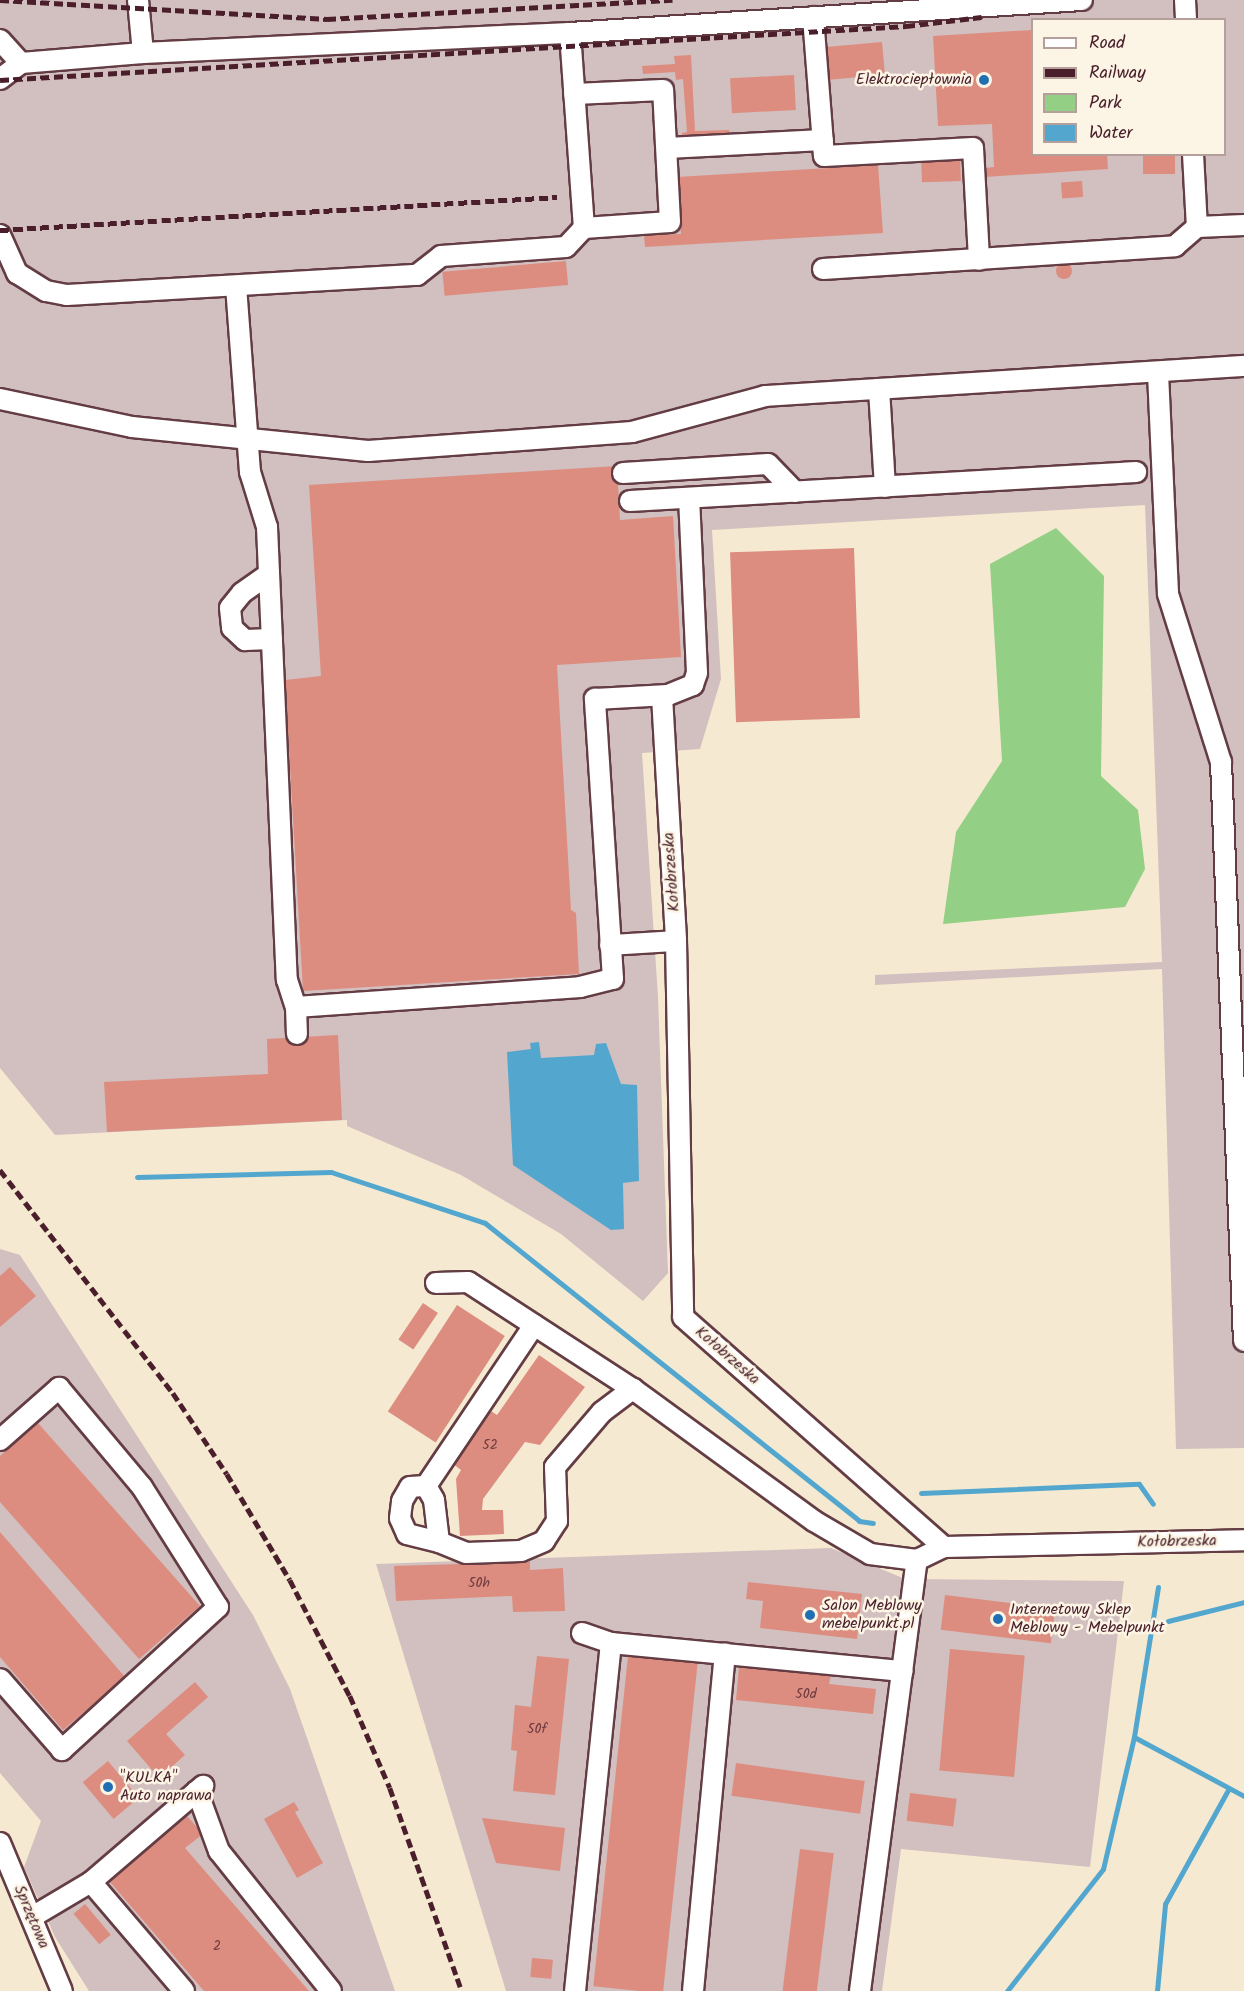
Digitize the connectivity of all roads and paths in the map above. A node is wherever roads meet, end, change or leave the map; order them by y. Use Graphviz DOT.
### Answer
graph roads {
  1 [pos="138,0"];
  2 [pos="1082,0"];
  3 [pos="1185,0"];
  4 [pos="813,17"];
  5 [pos="1186,18"];
  6 [pos="570,33"];
  7 [pos="0,40"];
  8 [pos="143,53"];
  9 [pos="21,63"];
  10 [pos="0,79"];
  11 [pos="574,94"];
  12 [pos="823,140"];
  13 [pos="667,148"];
  14 [pos="1193,156"];
  15 [pos="1244,225"];
  16 [pos="1197,227"];
  17 [pos="584,228"];
  18 [pos="0,235"];
  19 [pos="980,260"];
  20 [pos="824,269"];
  21 [pos="236,286"];
  22 [pos="1244,366"];
  23 [pos="1158,373"];
  24 [pos="879,389"];
  25 [pos="0,399"];
  26 [pos="248,441"];
  27 [pos="1136,472"];
  28 [pos="623,473"];
  29 [pos="885,487"];
  30 [pos="795,492"];
  31 [pos="689,498"];
  32 [pos="630,501"];
  33 [pos="269,574"];
  34 [pos="272,639"];
  35 [pos="662,696"];
  36 [pos="676,941"];
  37 [pos="610,945"];
  38 [pos="1236,954"];
  39 [pos="296,1007"];
  40 [pos="297,1034"];
  41 [pos="436,1283"];
  42 [pos="534,1325"];
  43 [pos="1244,1341"];
  44 [pos="633,1389"];
  45 [pos="0,1440"];
  46 [pos="426,1486"];
  47 [pos="1244,1540"];
  48 [pos="439,1542"];
  49 [pos="944,1547"];
  50 [pos="918,1560"];
  51 [pos="582,1634"];
  52 [pos="611,1642"];
  53 [pos="725,1654"];
  54 [pos="903,1671"];
  55 [pos="0,1679"];
  56 [pos="0,1843"];
  57 [pos="92,1882"];
  58 [pos="32,1917"];
  59 [pos="62,1991"];
  60 [pos="184,1991"];
  61 [pos="331,1991"];
  62 [pos="575,1991"];
  63 [pos="693,1991"];
  64 [pos="860,1991"];
  1 -- 8 [label="street"];
  2 -- 4 [label="street"];
  3 -- 5 [label="street"];
  4 -- 6 [label="street"];
  4 -- 12 [label="street"];
  6 -- 8 [label="street"];
  6 -- 11 [label="street"];
  7 -- 9 [label="street"];
  8 -- 9 [label="street"];
  9 -- 10 [label="street"];
  11 -- 13 [label="street"];
  11 -- 17 [label="street"];
  12 -- 13 [label="street"];
  12 -- 19 [label="street"];
  13 -- 17 [label="street"];
  14 -- 16 [label="street"];
  15 -- 16 [label="street"];
  16 -- 19 [label="street"];
  17 -- 21 [label="street"];
  18 -- 21 [label="street"];
  19 -- 20 [label="street"];
  21 -- 26 [label="street"];
  22 -- 23 [label="street"];
  23 -- 24 [label="street"];
  23 -- 38 [label="street"];
  24 -- 26 [label="street"];
  24 -- 29 [label="street"];
  25 -- 26 [label="street"];
  26 -- 33 [label="street"];
  27 -- 29 [label="street"];
  28 -- 30 [label="street"];
  29 -- 30 [label="street"];
  30 -- 31 [label="street"];
  31 -- 32 [label="street"];
  31 -- 35 [label="street"];
  33 -- 34 [label="street"];
  33 -- 34 [label="street"];
  34 -- 39 [label="street"];
  35 -- 36 [label="street, Kołobrzeska"];
  35 -- 37 [label="street"];
  36 -- 37 [label="street"];
  36 -- 49 [label="street, Kołobrzeska"];
  37 -- 39 [label="street"];
  38 -- 43 [label="street"];
  39 -- 40 [label="street"];
  41 -- 42 [label="street"];
  42 -- 44 [label="street"];
  42 -- 46 [label="street"];
  44 -- 48 [label="street"];
  44 -- 50 [label="street"];
  45 -- 55 [label="street"];
  46 -- 48 [label="street"];
  46 -- 48 [label="street"];
  47 -- 49 [label="street, Kołobrzeska"];
  49 -- 50 [label="street"];
  50 -- 54 [label="street"];
  51 -- 52 [label="street"];
  52 -- 53 [label="street"];
  52 -- 62 [label="street"];
  53 -- 54 [label="street"];
  53 -- 63 [label="street"];
  54 -- 64 [label="street"];
  56 -- 58 [label="street, Sprzętowa"];
  57 -- 58 [label="street"];
  57 -- 60 [label="street"];
  57 -- 61 [label="street"];
  58 -- 59 [label="street, Sprzętowa"];
}
